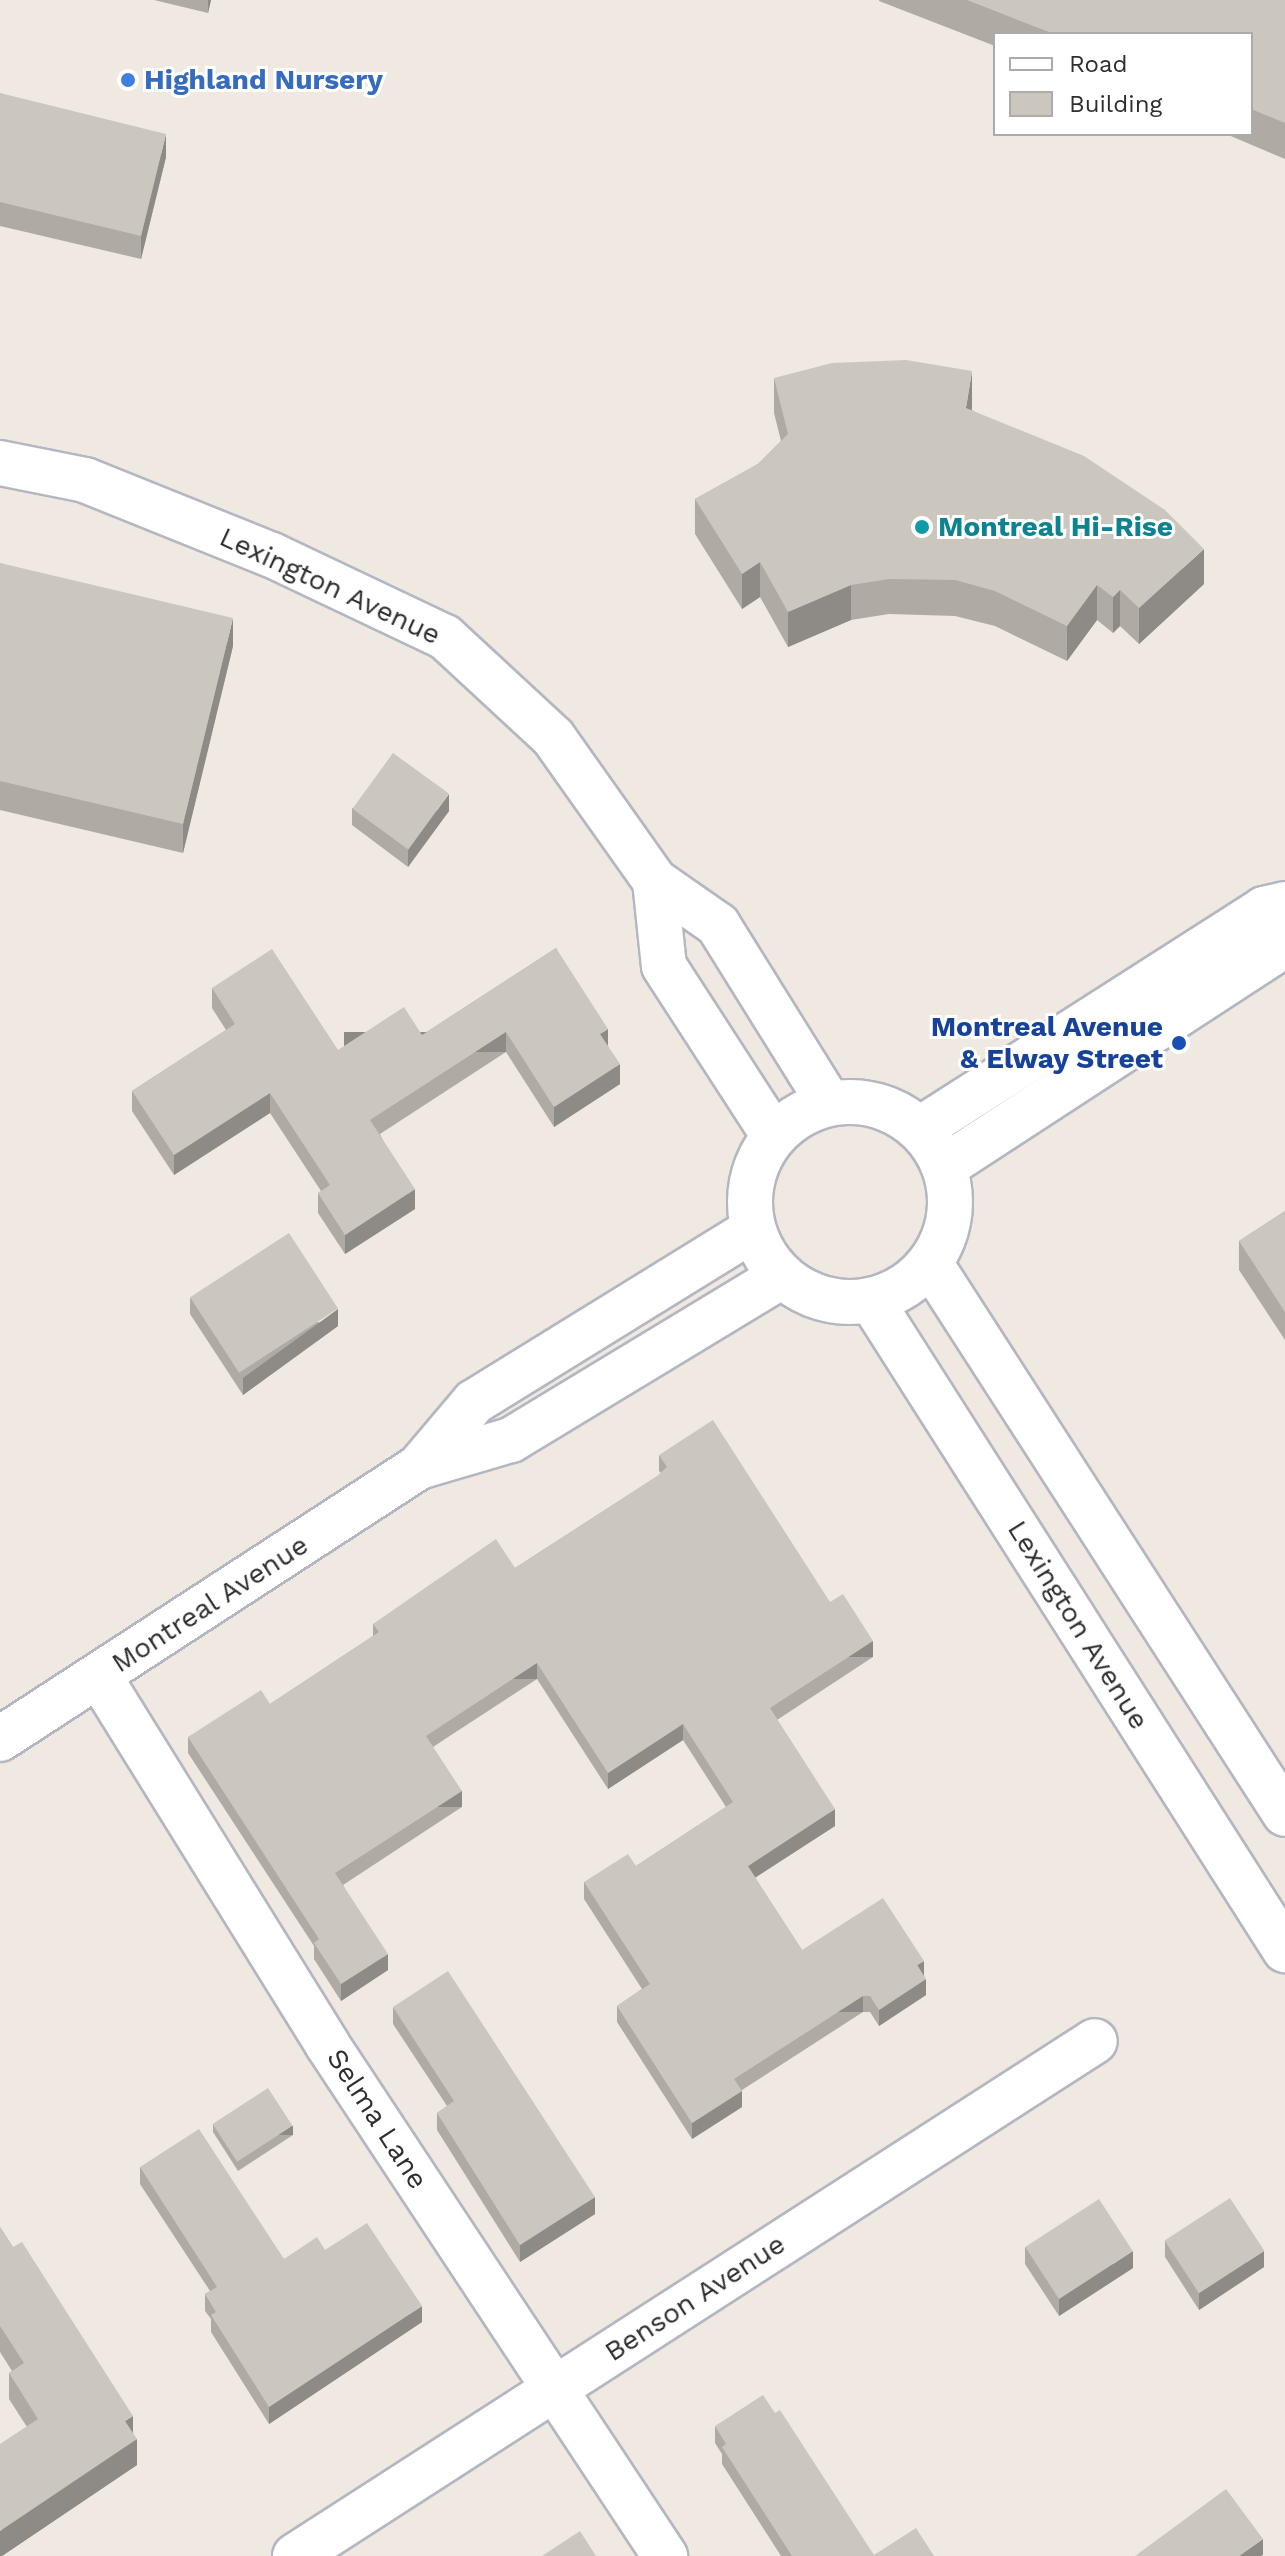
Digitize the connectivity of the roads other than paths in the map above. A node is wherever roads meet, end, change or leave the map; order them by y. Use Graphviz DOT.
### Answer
graph roads {
  1 [pos="0,463"];
  2 [pos="655,881"];
  3 [pos="1285,904"];
  4 [pos="1285,945"];
  5 [pos="829,1103"];
  6 [pos="920,1129"];
  7 [pos="774,1136"];
  8 [pos="944,1167"];
  9 [pos="752,1230"];
  10 [pos="930,1263"];
  11 [pos="782,1276"];
  12 [pos="871,1300"];
  13 [pos="419,1467"];
  14 [pos="99,1676"];
  15 [pos="0,1739"];
  16 [pos="1285,1814"];
  17 [pos="1285,1950"];
  18 [pos="1095,2041"];
  19 [pos="555,2388"];
  20 [pos="295,2556"];
  21 [pos="665,2556"];
  1 -- 2 [label="street, Lexington Avenue"];
  2 -- 5 [label="street, Lexington Avenue"];
  2 -- 7 [label="street, Lexington Avenue"];
  3 -- 6 [label="street"];
  4 -- 8 [label="street"];
  5 -- 6 [label="street"];
  5 -- 7 [label="street"];
  6 -- 8 [label="street"];
  7 -- 9 [label="street"];
  8 -- 10 [label="street"];
  9 -- 11 [label="street"];
  9 -- 13 [label="street, Montreal Avenue"];
  10 -- 12 [label="street"];
  10 -- 16 [label="street"];
  11 -- 12 [label="street"];
  11 -- 13 [label="street, Montreal Avenue"];
  12 -- 17 [label="street, Lexington Avenue"];
  13 -- 14 [label="street, Montreal Avenue"];
  14 -- 15 [label="street, Montreal Avenue"];
  14 -- 19 [label="street, Selma Lane"];
  18 -- 19 [label="street, Benson Avenue"];
  19 -- 20 [label="street, Benson Avenue"];
  19 -- 21 [label="street, Selma Lane"];
}
